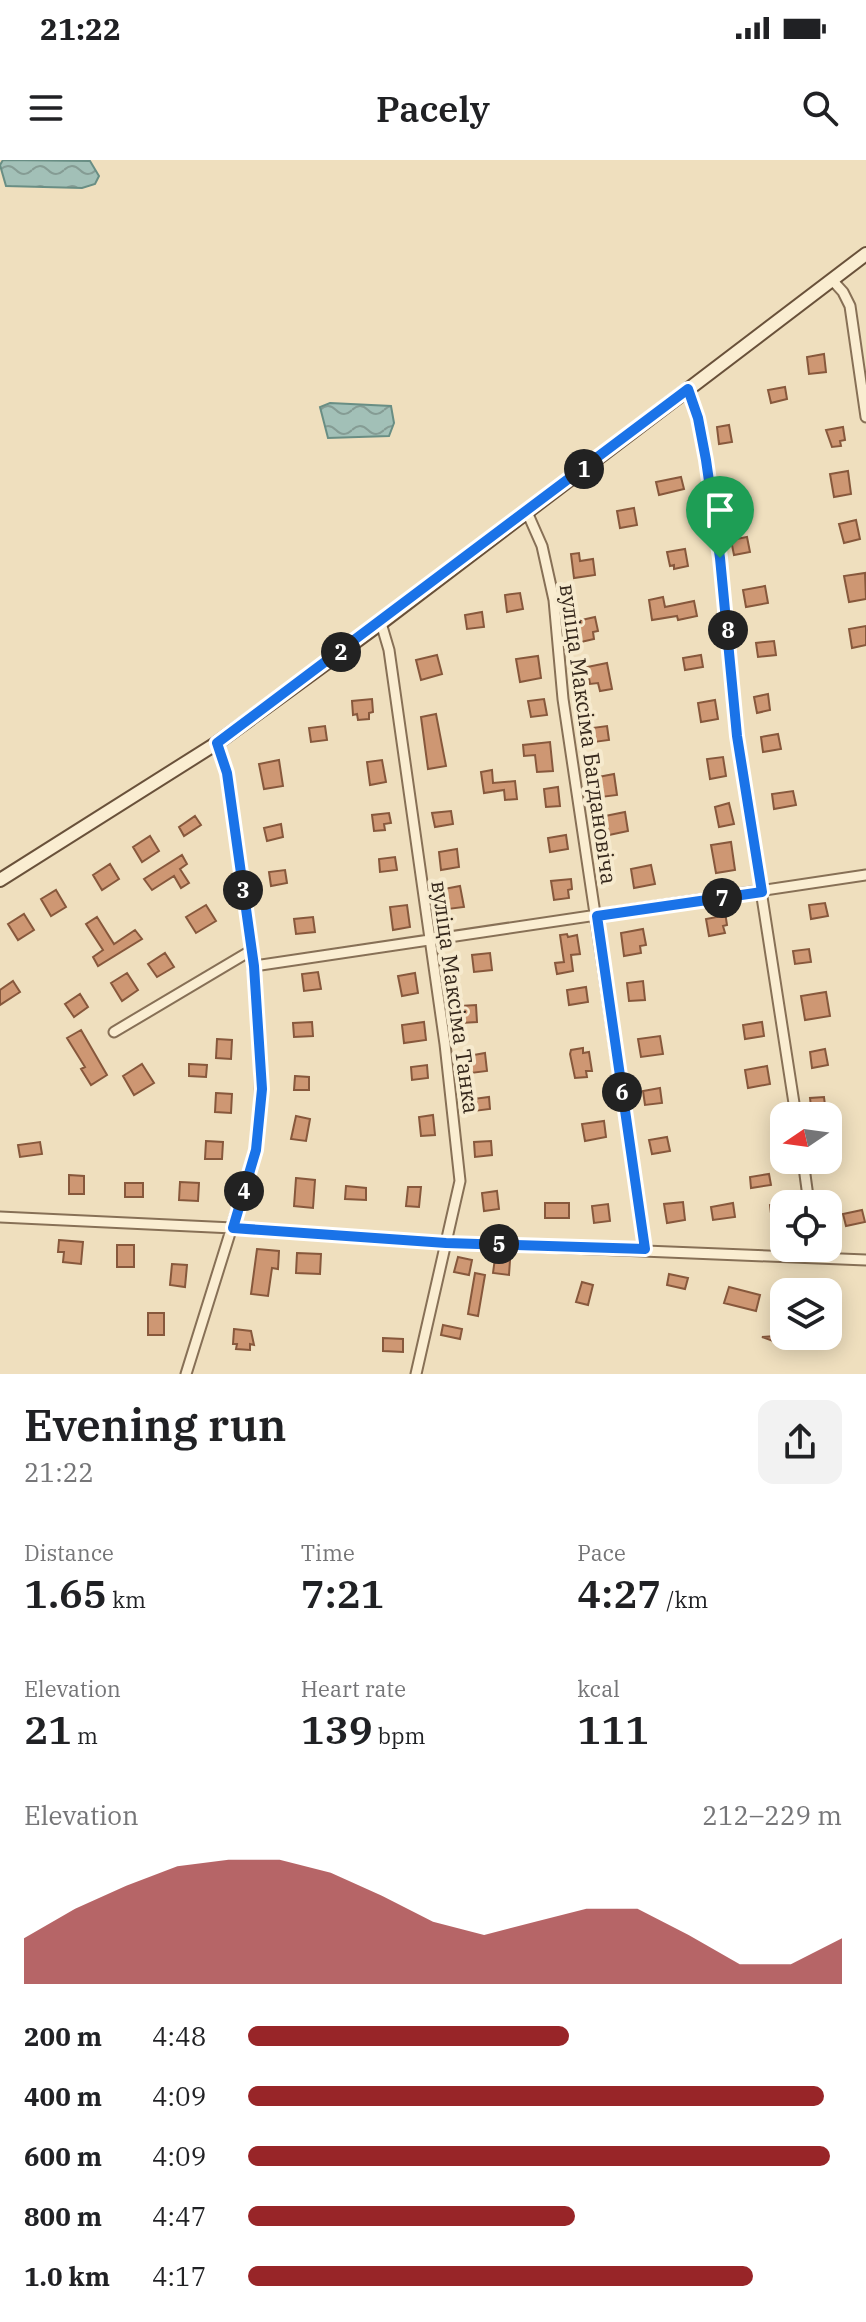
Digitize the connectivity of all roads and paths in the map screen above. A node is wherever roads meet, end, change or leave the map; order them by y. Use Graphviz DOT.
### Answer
graph roads {
  1 [pos="866,254"];
  2 [pos="833,281"];
  3 [pos="688,389"];
  4 [pos="866,417"];
  5 [pos="527,512"];
  6 [pos="381,623"];
  7 [pos="217,743"];
  8 [pos="866,875"];
  9 [pos="0,880"];
  10 [pos="762,892"];
  11 [pos="597,916"];
  12 [pos="430,941"];
  13 [pos="252,950"];
  14 [pos="254,966"];
  15 [pos="114,1032"];
  16 [pos="794,1102"];
  17 [pos="0,1217"];
  18 [pos="233,1228"];
  19 [pos="446,1243"];
  20 [pos="645,1249"];
  21 [pos="770,1251"];
  22 [pos="842,1256"];
  23 [pos="866,1260"];
  24 [pos="186,1374"];
  25 [pos="416,1374"];
  1 -- 2 [label="main road"];
  2 -- 3 [label="main road"];
  2 -- 4 [label="street"];
  3 -- 5 [label="main road"];
  3 -- 10 [label="street"];
  5 -- 6 [label="main road"];
  5 -- 11 [label="street, вуліца Максіма Багдановіча"];
  6 -- 7 [label="main road"];
  6 -- 12 [label="street, вуліца Максіма Танка"];
  7 -- 9 [label="main road"];
  7 -- 13 [label="street"];
  8 -- 10 [label="street"];
  10 -- 11 [label="street"];
  10 -- 16 [label="street"];
  11 -- 12 [label="street"];
  11 -- 20 [label="street, вуліца Максіма Багдановіча"];
  12 -- 14 [label="street"];
  12 -- 19 [label="street, вуліца Максіма Танка"];
  13 -- 14 [label="street"];
  13 -- 15 [label="street"];
  14 -- 18 [label="street"];
  17 -- 18 [label="street"];
  18 -- 19 [label="street"];
  18 -- 24 [label="street"];
  19 -- 20 [label="street"];
  19 -- 25 [label="street, вуліца Максіма Танка"];
  20 -- 21 [label="street"];
  22 -- 23 [label="street"];
}
